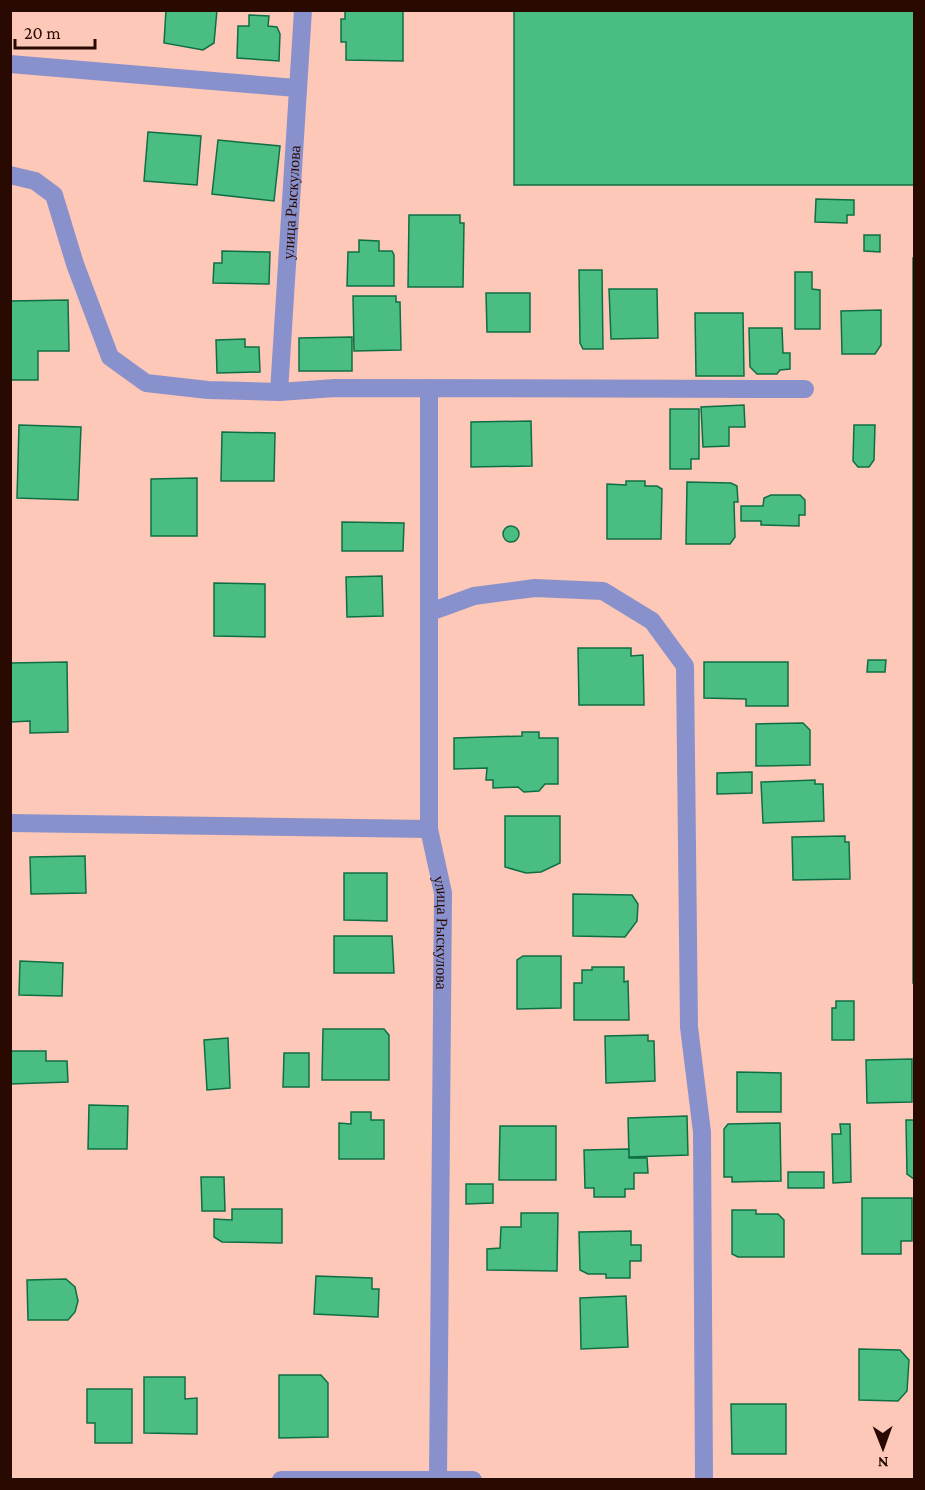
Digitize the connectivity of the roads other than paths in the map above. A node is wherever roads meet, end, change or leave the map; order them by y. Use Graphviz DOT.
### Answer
graph roads {
  1 [pos="303,10"];
  2 [pos="10,64"];
  3 [pos="296,88"];
  4 [pos="10,175"];
  5 [pos="429,388"];
  6 [pos="805,389"];
  7 [pos="279,392"];
  8 [pos="430,612"];
  9 [pos="10,823"];
  10 [pos="429,829"];
  11 [pos="281,1479"];
  12 [pos="438,1479"];
  13 [pos="474,1479"];
  14 [pos="704,1479"];
  1 -- 3 [label="street, улица Рыскулова"];
  2 -- 3 [label="street"];
  3 -- 7 [label="street, улица Рыскулова"];
  4 -- 7 [label="street"];
  5 -- 6 [label="street"];
  5 -- 7 [label="street"];
  5 -- 8 [label="street, улица Рыскулова"];
  8 -- 10 [label="street, улица Рыскулова"];
  8 -- 14 [label="street"];
  9 -- 10 [label="street"];
  10 -- 12 [label="street, улица Рыскулова"];
  11 -- 12 [label="street"];
  12 -- 13 [label="street"];
}
